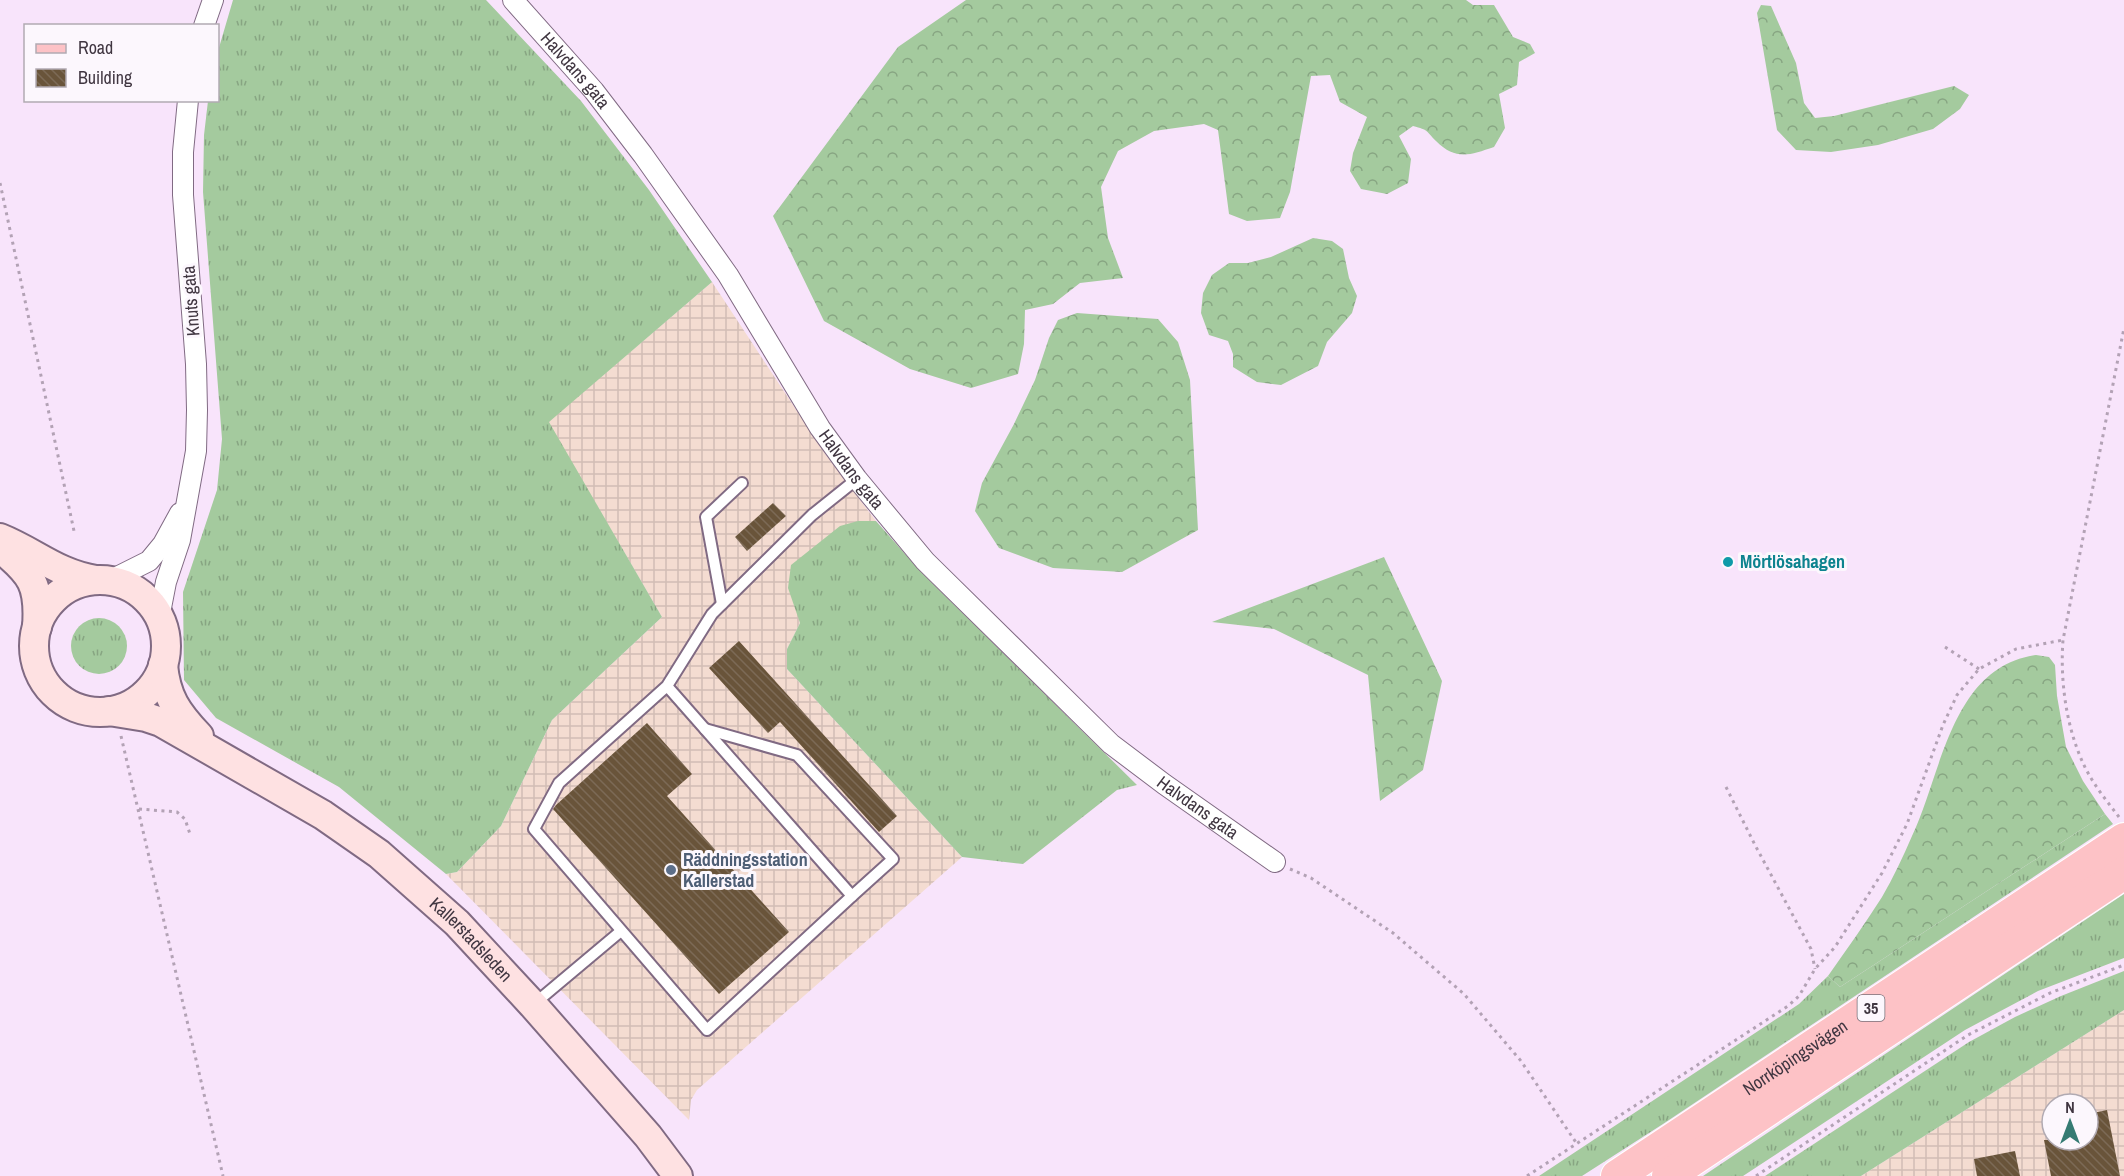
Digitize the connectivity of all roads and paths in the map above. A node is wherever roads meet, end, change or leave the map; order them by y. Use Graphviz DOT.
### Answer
graph roads {
  1 [pos="213,0"];
  2 [pos="513,0"];
  3 [pos="205,24"];
  4 [pos="188,102"];
  5 [pos="0,183"];
  6 [pos="2124,328"];
  7 [pos="856,479"];
  8 [pos="742,483"];
  9 [pos="188,500"];
  10 [pos="74,531"];
  11 [pos="0,538"];
  12 [pos="0,548"];
  13 [pos="104,581"];
  14 [pos="722,604"];
  15 [pos="159,618"];
  16 [pos="37,627"];
  17 [pos="2063,640"];
  18 [pos="1945,647"];
  19 [pos="163,665"];
  20 [pos="1979,669"];
  21 [pos="667,686"];
  22 [pos="115,723"];
  23 [pos="704,728"];
  24 [pos="217,754"];
  25 [pos="1726,787"];
  26 [pos="138,809"];
  27 [pos="2122,829"];
  28 [pos="190,834"];
  29 [pos="1275,862"];
  30 [pos="2124,873"];
  31 [pos="852,896"];
  32 [pos="621,931"];
  33 [pos="2124,964"];
  34 [pos="1815,969"];
  35 [pos="533,1005"];
  36 [pos="1577,1144"];
  37 [pos="223,1176"];
  38 [pos="678,1176"];
  39 [pos="1527,1176"];
  40 [pos="1617,1176"];
  41 [pos="1668,1176"];
  42 [pos="1756,1176"];
  1 -- 3 [label="street"];
  2 -- 7 [label="street, Halvdans gata"];
  4 -- 9 [label="street, Knuts gata"];
  5 -- 10 [label="path"];
  6 -- 17 [label="path"];
  7 -- 14 [label="lane"];
  7 -- 29 [label="street, Halvdans gata"];
  8 -- 14 [label="lane"];
  9 -- 13 [label="street, Knuts gata"];
  9 -- 15 [label="street, Knuts gata"];
  11 -- 13 [label="main road"];
  12 -- 16 [label="main road"];
  13 -- 15 [label="main road"];
  13 -- 16 [label="main road"];
  14 -- 21 [label="lane"];
  15 -- 19 [label="main road"];
  16 -- 22 [label="main road"];
  17 -- 20 [label="path"];
  17 -- 27 [label="path"];
  18 -- 20 [label="path"];
  19 -- 22 [label="main road"];
  19 -- 24 [label="main road, Kallerstadsleden"];
  20 -- 34 [label="path"];
  21 -- 23 [label="lane"];
  21 -- 32 [label="lane"];
  22 -- 24 [label="main road, Kallerstadsleden"];
  22 -- 26 [label="path"];
  23 -- 31 [label="lane"];
  23 -- 31 [label="lane"];
  24 -- 35 [label="main road, Kallerstadsleden"];
  25 -- 34 [label="path"];
  26 -- 28 [label="path"];
  26 -- 37 [label="path"];
  27 -- 40 [label="main road, Norrköpingsvägen / 35"];
  29 -- 36 [label="path"];
  30 -- 41 [label="main road, Norrköpingsvägen / 35"];
  31 -- 32 [label="lane"];
  32 -- 35 [label="lane"];
  33 -- 42 [label="path"];
  34 -- 36 [label="path"];
  35 -- 38 [label="main road, Kallerstadsleden"];
  36 -- 39 [label="path"];
}
